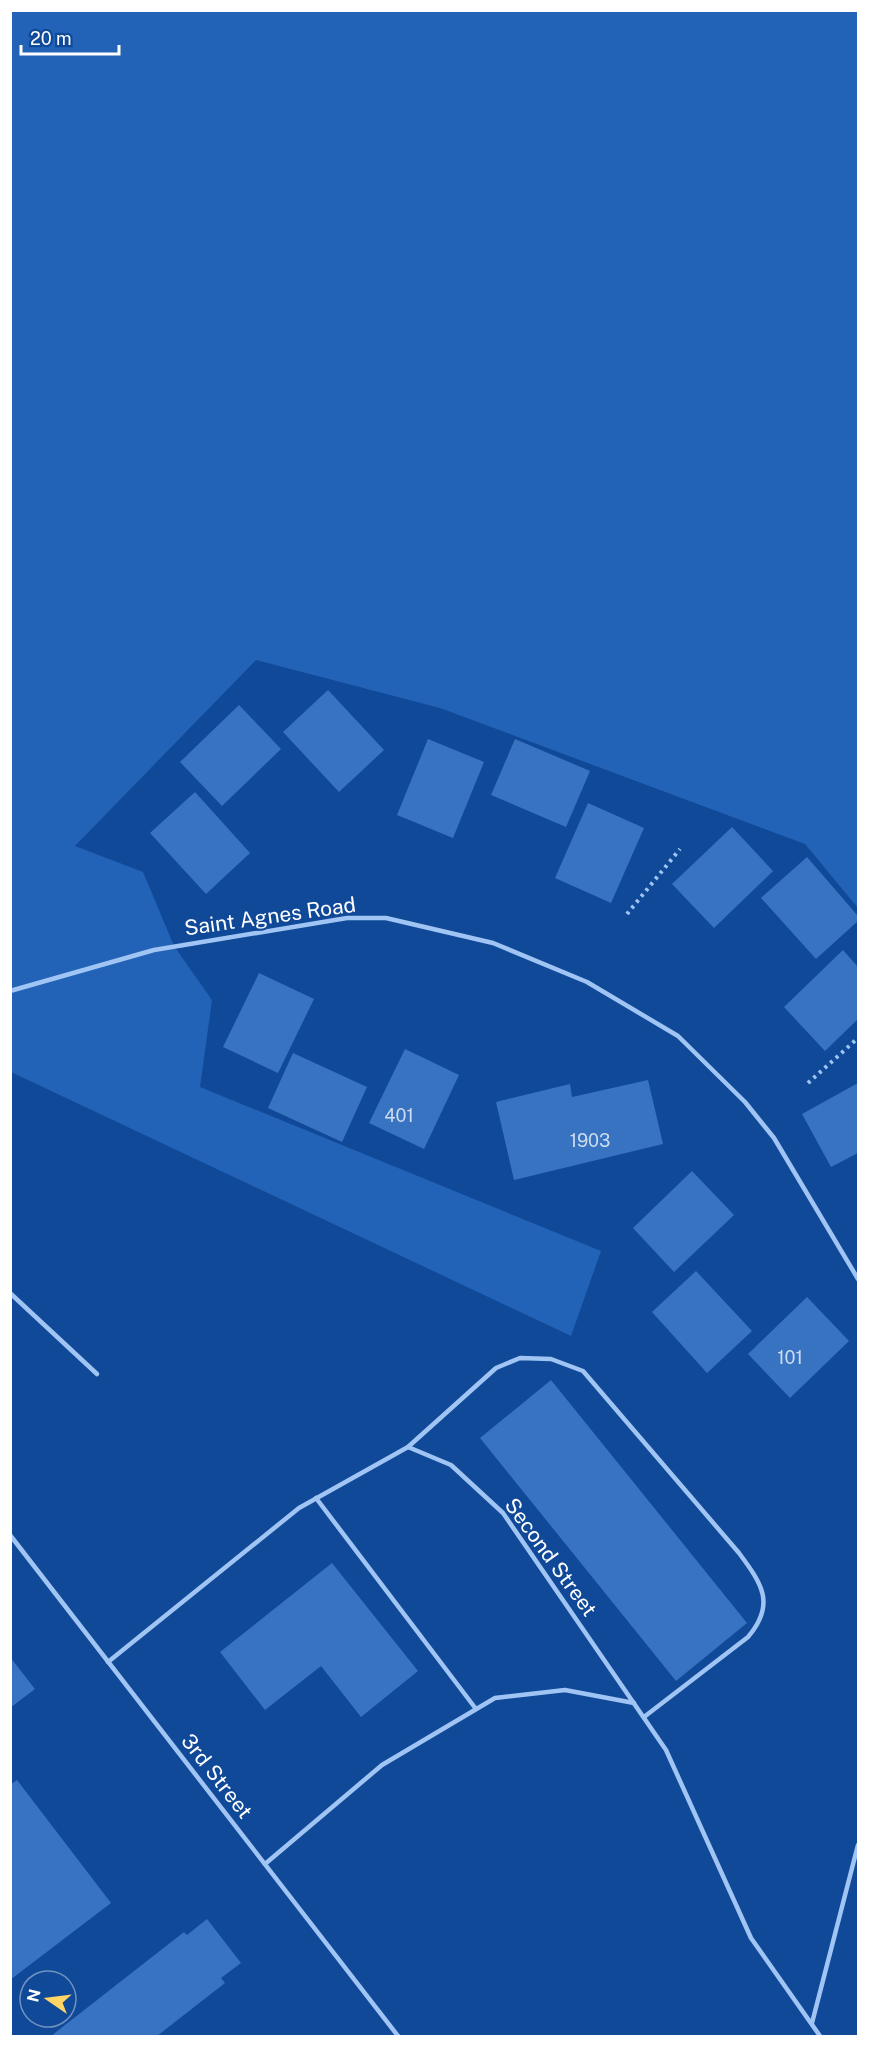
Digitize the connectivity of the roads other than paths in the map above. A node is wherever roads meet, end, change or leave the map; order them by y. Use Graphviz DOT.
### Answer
graph roads {
  1 [pos="10,991"];
  2 [pos="858,1279"];
  3 [pos="10,1293"];
  4 [pos="97,1374"];
  5 [pos="408,1447"];
  6 [pos="316,1498"];
  7 [pos="10,1535"];
  8 [pos="108,1662"];
  9 [pos="634,1703"];
  10 [pos="476,1710"];
  11 [pos="644,1717"];
  12 [pos="858,1845"];
  13 [pos="265,1864"];
  14 [pos="812,2023"];
  15 [pos="398,2037"];
  16 [pos="820,2037"];
  1 -- 2 [label="lane, Saint Agnes Road"];
  3 -- 4 [label="lane"];
  5 -- 6 [label="lane"];
  5 -- 9 [label="lane, Second Street"];
  5 -- 11 [label="lane"];
  6 -- 8 [label="lane"];
  6 -- 10 [label="lane"];
  7 -- 8 [label="lane, 3rd Street"];
  8 -- 13 [label="lane, 3rd Street"];
  9 -- 10 [label="lane"];
  9 -- 11 [label="lane, Second Street"];
  10 -- 13 [label="lane"];
  11 -- 14 [label="lane, Second Street"];
  12 -- 14 [label="lane"];
  13 -- 15 [label="lane, 3rd Street"];
  14 -- 16 [label="lane, Second Street"];
}
